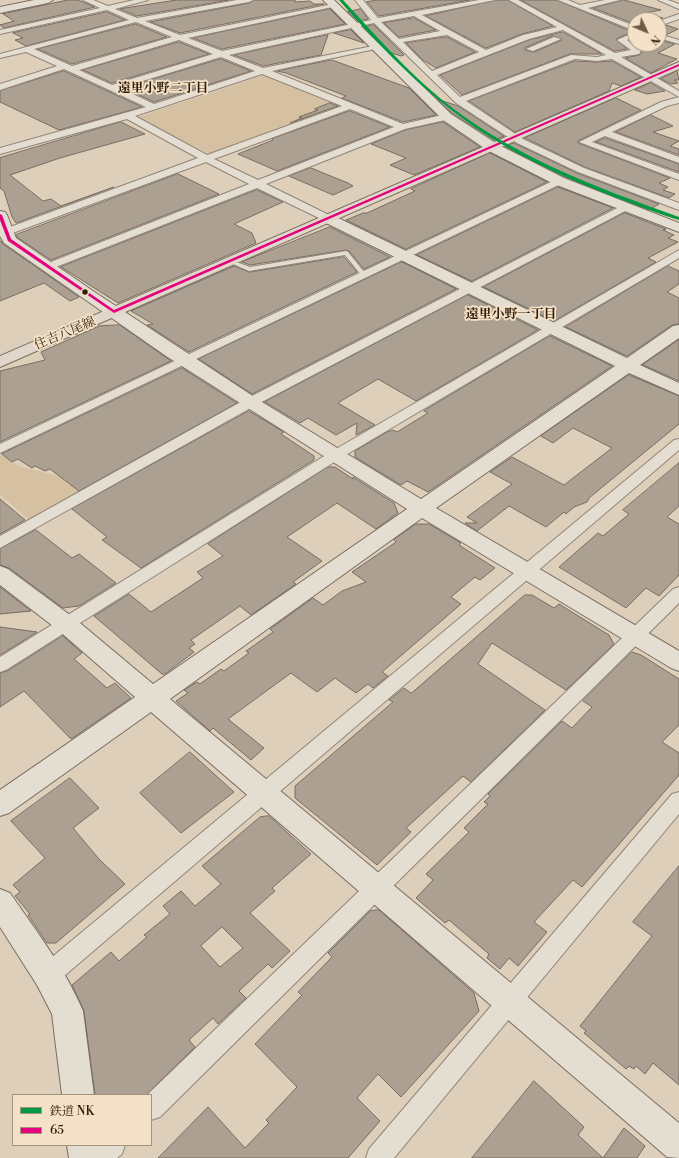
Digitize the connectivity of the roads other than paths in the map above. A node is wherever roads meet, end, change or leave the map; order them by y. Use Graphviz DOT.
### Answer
graph roads {
  1 [pos="48,0"];
  2 [pos="87,0"];
  3 [pos="144,0"];
  4 [pos="248,0"];
  5 [pos="361,0"];
  6 [pos="491,0"];
  7 [pos="513,0"];
  8 [pos="562,0"];
  9 [pos="616,0"];
  10 [pos="662,0"];
  11 [pos="331,3"];
  12 [pos="579,7"];
  13 [pos="679,7"];
  14 [pos="107,8"];
  15 [pos="0,10"];
  16 [pos="415,14"];
  17 [pos="679,16"];
  18 [pos="137,20"];
  19 [pos="376,21"];
  20 [pos="667,21"];
  21 [pos="359,24"];
  22 [pos="627,26"];
  23 [pos="562,28"];
  24 [pos="0,32"];
  25 [pos="448,32"];
  26 [pos="576,34"];
  27 [pos="180,37"];
  28 [pos="627,37"];
  29 [pos="667,38"];
  30 [pos="398,42"];
  31 [pos="679,42"];
  32 [pos="627,44"];
  33 [pos="375,47"];
  34 [pos="27,49"];
  35 [pos="543,52"];
  36 [pos="634,52"];
  37 [pos="486,53"];
  38 [pos="221,54"];
  39 [pos="557,54"];
  40 [pos="0,56"];
  41 [pos="574,57"];
  42 [pos="613,57"];
  43 [pos="679,65"];
  44 [pos="69,68"];
  45 [pos="262,71"];
  46 [pos="431,74"];
  47 [pos="650,78"];
  48 [pos="679,84"];
  49 [pos="0,87"];
  50 [pos="666,87"];
  51 [pos="112,88"];
  52 [pos="679,95"];
  53 [pos="679,100"];
  54 [pos="459,101"];
  55 [pos="350,106"];
  56 [pos="153,107"];
  57 [pos="128,116"];
  58 [pos="446,117"];
  59 [pos="402,127"];
  60 [pos="604,132"];
  61 [pos="511,137"];
  62 [pos="492,147"];
  63 [pos="0,151"];
  64 [pos="207,159"];
  65 [pos="679,160"];
  66 [pos="679,177"];
  67 [pos="559,181"];
  68 [pos="258,184"];
  69 [pos="624,207"];
  70 [pos="679,207"];
  71 [pos="0,215"];
  72 [pos="327,218"];
  73 [pos="679,228"];
  74 [pos="6,232"];
  75 [pos="679,253"];
  76 [pos="401,256"];
  77 [pos="229,261"];
  78 [pos="47,267"];
  79 [pos="363,274"];
  80 [pos="469,289"];
  81 [pos="114,312"];
  82 [pos="551,330"];
  83 [pos="679,330"];
  84 [pos="184,360"];
  85 [pos="0,362"];
  86 [pos="627,365"];
  87 [pos="679,390"];
  88 [pos="251,402"];
  89 [pos="679,442"];
  90 [pos="0,449"];
  91 [pos="334,456"];
  92 [pos="422,508"];
  93 [pos="0,543"];
  94 [pos="527,571"];
  95 [pos="0,574"];
  96 [pos="679,593"];
  97 [pos="66,624"];
  98 [pos="635,636"];
  99 [pos="679,662"];
  100 [pos="0,665"];
  101 [pos="152,697"];
  102 [pos="263,793"];
  103 [pos="679,800"];
  104 [pos="0,805"];
  105 [pos="376,890"];
  106 [pos="0,902"];
  107 [pos="48,975"];
  108 [pos="510,1002"];
  109 [pos="78,1094"];
  110 [pos="152,1107"];
  111 [pos="679,1145"];
  112 [pos="84,1146"];
  113 [pos="112,1146"];
  114 [pos="679,1154"];
  115 [pos="86,1158"];
  116 [pos="100,1158"];
  117 [pos="378,1158"];
  118 [pos="676,1158"];
  1 -- 15 [label="street"];
  2 -- 14 [label="street"];
  3 -- 14 [label="street"];
  4 -- 18 [label="street"];
  5 -- 19 [label="street"];
  6 -- 16 [label="street"];
  7 -- 23 [label="street"];
  8 -- 12 [label="street"];
  9 -- 12 [label="street"];
  10 -- 13 [label="street"];
  11 -- 21 [label="street"];
  11 -- 27 [label="street"];
  12 -- 22 [label="street"];
  14 -- 18 [label="street"];
  14 -- 24 [label="street"];
  16 -- 19 [label="street"];
  16 -- 25 [label="street"];
  17 -- 20 [label="street"];
  18 -- 27 [label="street"];
  18 -- 34 [label="street"];
  19 -- 21 [label="street"];
  19 -- 30 [label="street"];
  21 -- 33 [label="street"];
  21 -- 38 [label="street"];
  23 -- 26 [label="street"];
  23 -- 37 [label="street"];
  25 -- 30 [label="street"];
  25 -- 37 [label="street"];
  26 -- 35 [label="street"];
  26 -- 42 [label="street"];
  27 -- 38 [label="street"];
  27 -- 44 [label="street"];
  28 -- 32 [label="street"];
  29 -- 31 [label="street"];
  30 -- 46 [label="street"];
  33 -- 45 [label="street"];
  33 -- 58 [label="street"];
  34 -- 40 [label="street"];
  34 -- 44 [label="street"];
  36 -- 42 [label="street"];
  37 -- 46 [label="street"];
  38 -- 45 [label="street"];
  38 -- 51 [label="street"];
  39 -- 41 [label="street"];
  41 -- 42 [label="street"];
  41 -- 54 [label="street"];
  42 -- 47 [label="street"];
  43 -- 47 [label="main road, 住吉八尾線"];
  44 -- 49 [label="street"];
  44 -- 51 [label="street"];
  45 -- 55 [label="street"];
  45 -- 56 [label="street"];
  46 -- 54 [label="street"];
  47 -- 50 [label="street"];
  47 -- 61 [label="main road, 住吉八尾線"];
  48 -- 50 [label="street"];
  50 -- 52 [label="street"];
  51 -- 56 [label="street"];
  53 -- 60 [label="street"];
  54 -- 61 [label="street"];
  55 -- 59 [label="street"];
  55 -- 64 [label="street"];
  56 -- 57 [label="street"];
  57 -- 63 [label="street"];
  57 -- 64 [label="street"];
  58 -- 59 [label="street"];
  58 -- 62 [label="street"];
  59 -- 68 [label="street"];
  60 -- 65 [label="street"];
  60 -- 66 [label="street"];
  61 -- 62 [label="main road, 住吉八尾線"];
  61 -- 70 [label="street"];
  62 -- 67 [label="street"];
  62 -- 72 [label="main road, 住吉八尾線"];
  64 -- 68 [label="street"];
  64 -- 74 [label="street"];
  67 -- 69 [label="street"];
  67 -- 76 [label="street"];
  68 -- 72 [label="street"];
  68 -- 78 [label="street"];
  69 -- 73 [label="street"];
  69 -- 80 [label="street"];
  71 -- 74 [label="street"];
  72 -- 76 [label="street"];
  72 -- 77 [label="main road, 住吉八尾線"];
  74 -- 78 [label="street"];
  75 -- 82 [label="street"];
  76 -- 79 [label="street"];
  76 -- 80 [label="street"];
  77 -- 79 [label="lane"];
  77 -- 81 [label="main road, 住吉八尾線"];
  78 -- 81 [label="street"];
  79 -- 84 [label="street"];
  80 -- 82 [label="street"];
  80 -- 88 [label="street"];
  81 -- 84 [label="street"];
  81 -- 85 [label="main road, 住吉八尾線"];
  82 -- 86 [label="street"];
  82 -- 91 [label="street"];
  83 -- 86 [label="street"];
  84 -- 88 [label="street"];
  84 -- 90 [label="street"];
  86 -- 87 [label="street"];
  86 -- 92 [label="street"];
  88 -- 91 [label="street"];
  88 -- 93 [label="street"];
  89 -- 94 [label="street"];
  91 -- 92 [label="street"];
  91 -- 97 [label="street"];
  92 -- 94 [label="street"];
  92 -- 101 [label="street"];
  94 -- 98 [label="street"];
  94 -- 102 [label="street"];
  95 -- 97 [label="street"];
  96 -- 98 [label="street"];
  97 -- 100 [label="street"];
  97 -- 101 [label="street"];
  98 -- 99 [label="street"];
  98 -- 105 [label="street"];
  101 -- 102 [label="street"];
  101 -- 104 [label="street"];
  102 -- 105 [label="street"];
  102 -- 107 [label="street"];
  103 -- 108 [label="street"];
  105 -- 108 [label="street"];
  105 -- 110 [label="street"];
  106 -- 107 [label="street"];
  107 -- 109 [label="street"];
  108 -- 111 [label="street"];
  108 -- 117 [label="street"];
  112 -- 115 [label="street"];
  113 -- 116 [label="street"];
  114 -- 118 [label="street"];
}
